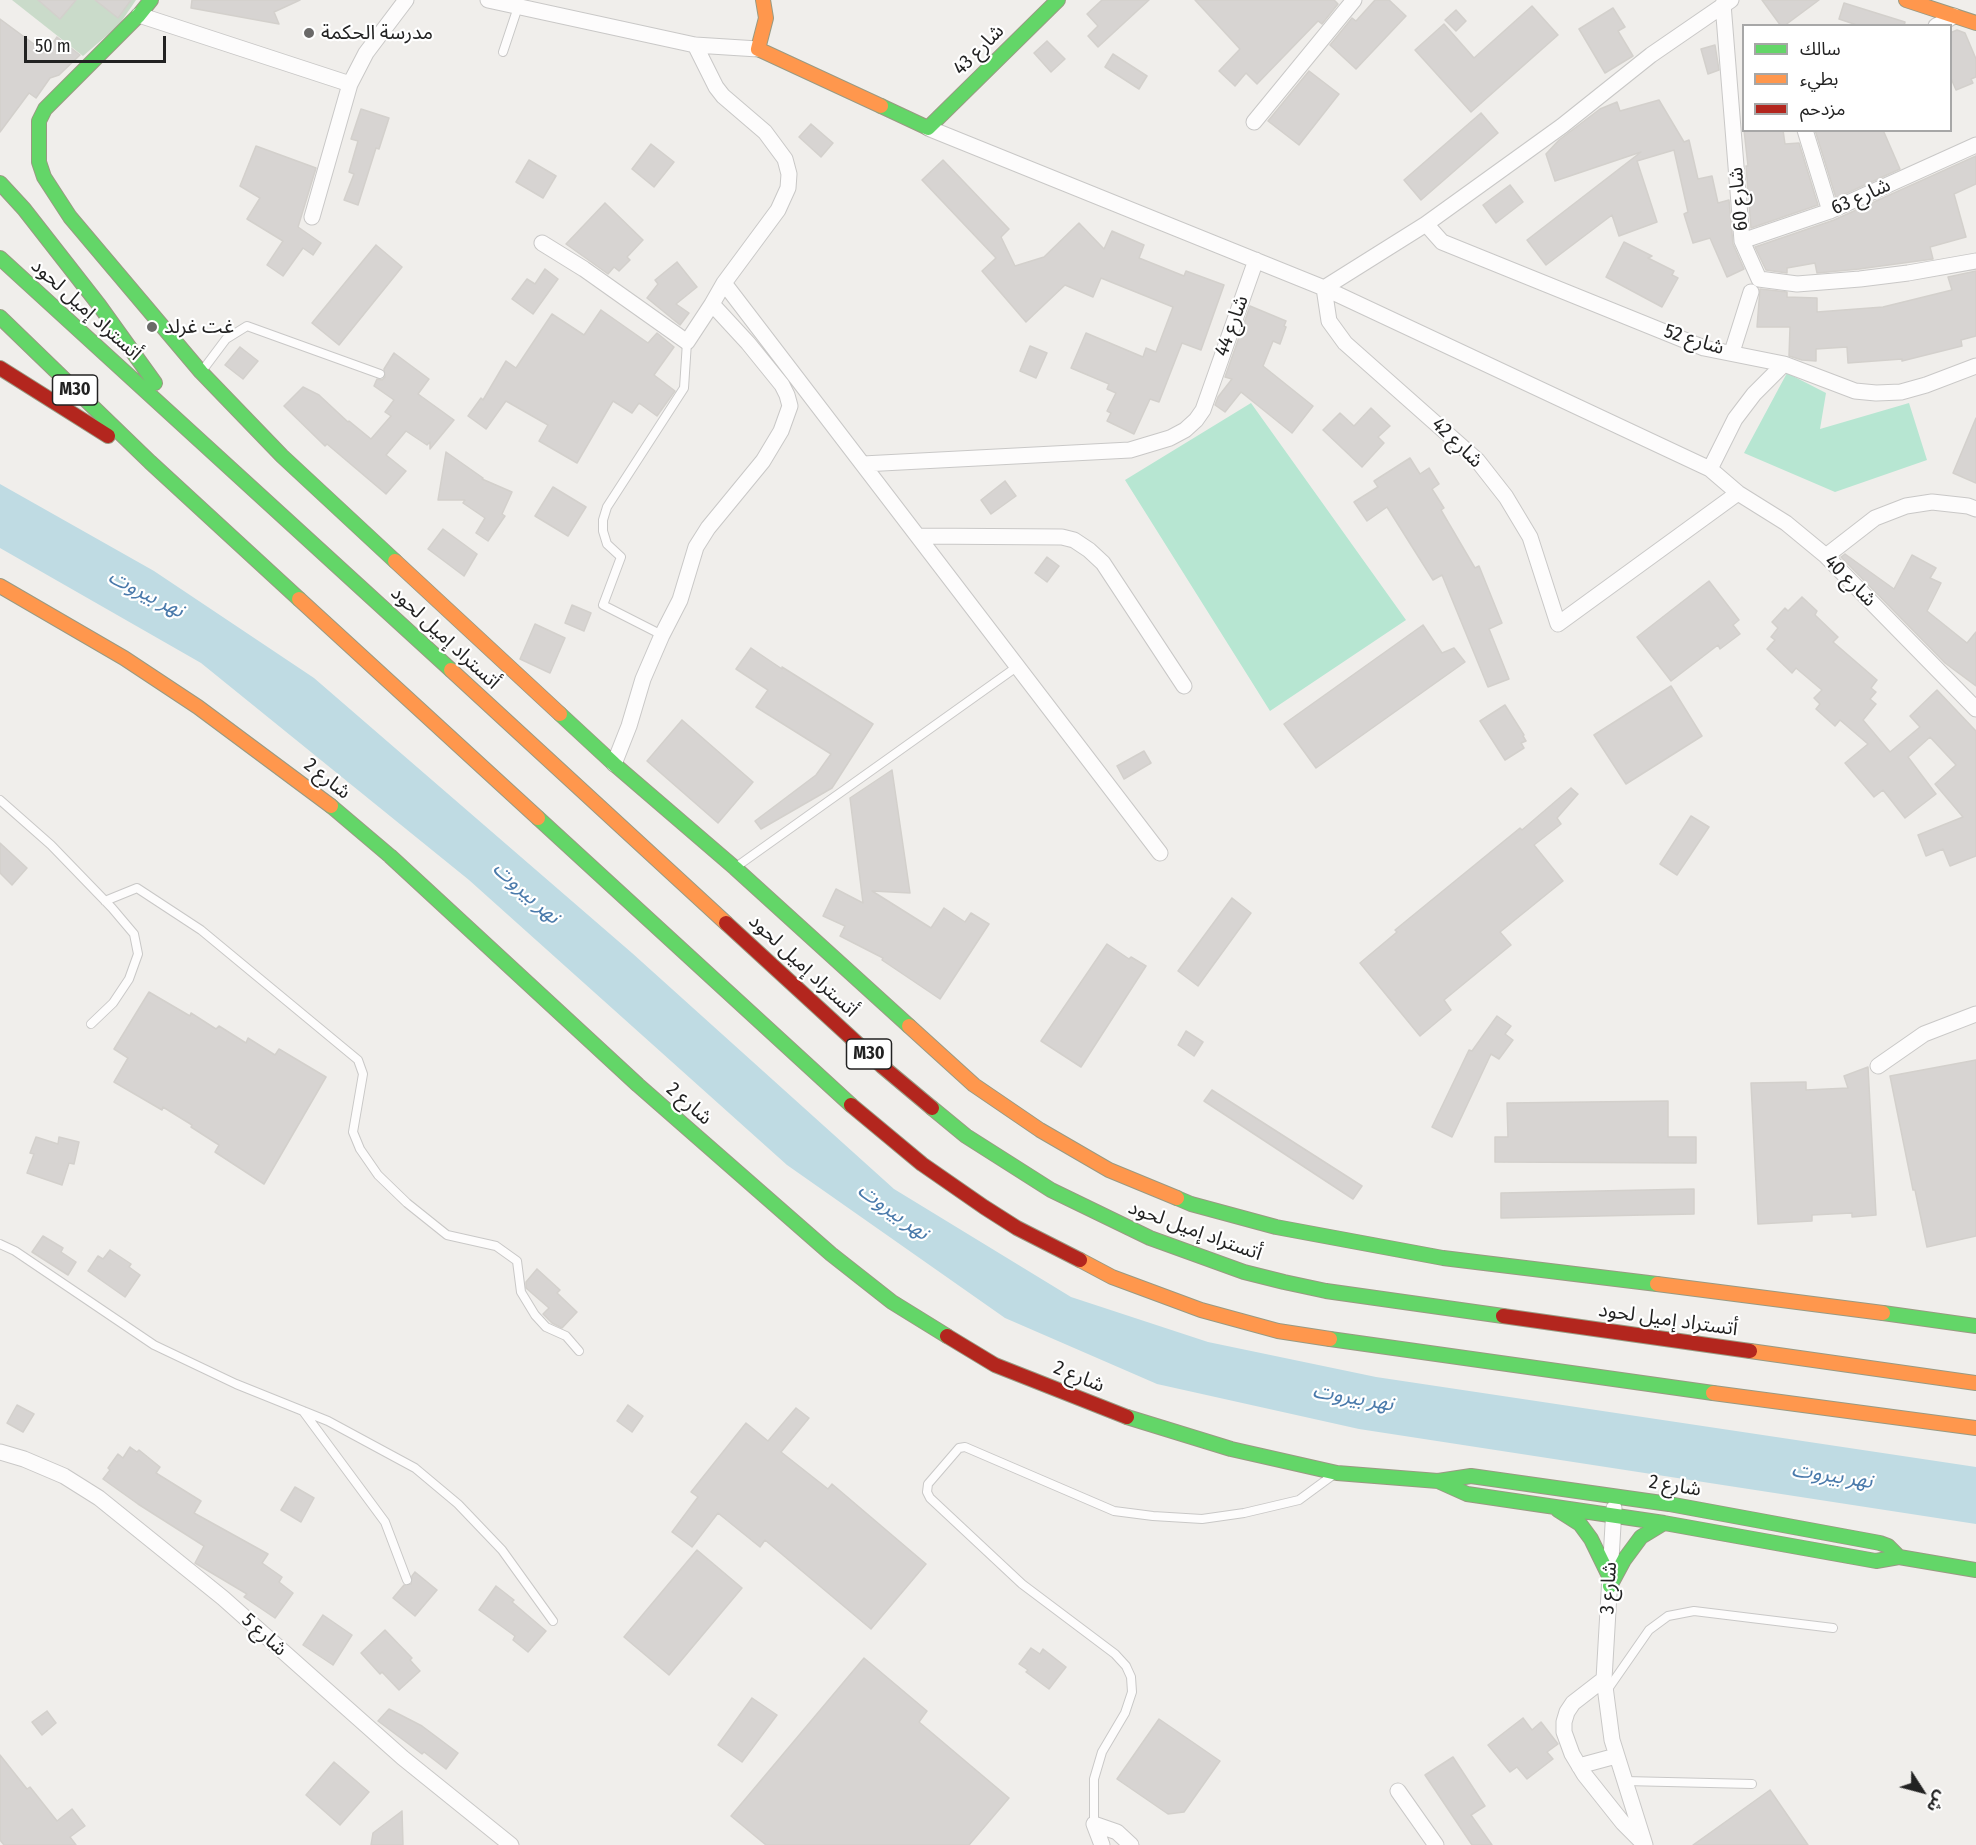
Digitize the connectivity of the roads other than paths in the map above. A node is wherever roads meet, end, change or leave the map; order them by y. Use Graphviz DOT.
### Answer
graph roads {
  1 [pos="151,0"];
  2 [pos="406,0"];
  3 [pos="488,0"];
  4 [pos="763,0"];
  5 [pos="1058,0"];
  6 [pos="1354,0"];
  7 [pos="1906,0"];
  8 [pos="1727,2"];
  9 [pos="518,7"];
  10 [pos="139,15"];
  11 [pos="1954,16"];
  12 [pos="1976,23"];
  13 [pos="1940,24"];
  14 [pos="695,45"];
  15 [pos="758,49"];
  16 [pos="503,52"];
  17 [pos="350,84"];
  18 [pos="1254,122"];
  19 [pos="928,129"];
  20 [pos="1805,132"];
  21 [pos="1976,145"];
  22 [pos="0,183"];
  23 [pos="1830,211"];
  24 [pos="312,217"];
  25 [pos="1426,224"];
  26 [pos="1742,241"];
  27 [pos="542,243"];
  28 [pos="0,258"];
  29 [pos="1256,260"];
  30 [pos="1976,261"];
  31 [pos="724,283"];
  32 [pos="1324,288"];
  33 [pos="1751,292"];
  34 [pos="712,304"];
  35 [pos="0,317"];
  36 [pos="687,342"];
  37 [pos="1732,352"];
  38 [pos="1784,364"];
  39 [pos="1976,366"];
  40 [pos="0,368"];
  41 [pos="201,372"];
  42 [pos="380,374"];
  43 [pos="194,434"];
  44 [pos="150,462"];
  45 [pos="863,464"];
  46 [pos="1710,469"];
  47 [pos="1738,493"];
  48 [pos="1976,509"];
  49 [pos="918,536"];
  50 [pos="1826,556"];
  51 [pos="0,586"];
  52 [pos="662,635"];
  53 [pos="1018,666"];
  54 [pos="1184,686"];
  55 [pos="1976,709"];
  56 [pos="614,764"];
  57 [pos="0,800"];
  58 [pos="1160,853"];
  59 [pos="735,868"];
  60 [pos="105,901"];
  61 [pos="1976,1014"];
  62 [pos="91,1024"];
  63 [pos="1878,1066"];
  64 [pos="0,1244"];
  65 [pos="1976,1326"];
  66 [pos="579,1351"];
  67 [pos="1976,1383"];
  68 [pos="303,1410"];
  69 [pos="1976,1428"];
  70 [pos="0,1452"];
  71 [pos="1337,1473"];
  72 [pos="1438,1481"];
  73 [pos="1615,1496"];
  74 [pos="1544,1504"];
  75 [pos="1613,1516"];
  76 [pos="1664,1523"];
  77 [pos="1899,1557"];
  78 [pos="1976,1570"];
  79 [pos="407,1580"];
  80 [pos="1610,1582"];
  81 [pos="553,1621"];
  82 [pos="1833,1628"];
  83 [pos="1604,1686"];
  84 [pos="1616,1756"];
  85 [pos="1579,1766"];
  86 [pos="1623,1781"];
  87 [pos="1752,1784"];
  88 [pos="1398,1791"];
  89 [pos="1094,1824"];
  90 [pos="1644,1843"];
  91 [pos="511,1845"];
  92 [pos="1102,1845"];
  93 [pos="1131,1845"];
  94 [pos="1436,1845"];
  1 -- 10 [label="main road"];
  2 -- 17 [label="street"];
  3 -- 9 [label="street"];
  4 -- 15 [label="main road"];
  5 -- 19 [label="main road, شارع 43"];
  6 -- 18 [label="street"];
  7 -- 11 [label="main road"];
  8 -- 25 [label="street"];
  8 -- 26 [label="street, شارع 60"];
  9 -- 14 [label="street"];
  9 -- 16 [label="lane"];
  10 -- 17 [label="street"];
  10 -- 41 [label="main road"];
  11 -- 12 [label="main road"];
  11 -- 13 [label="street"];
  14 -- 15 [label="street"];
  14 -- 31 [label="street"];
  15 -- 19 [label="main road"];
  17 -- 24 [label="street"];
  19 -- 29 [label="street, شارع 40"];
  20 -- 23 [label="street"];
  21 -- 23 [label="street, شارع 63"];
  22 -- 43 [label="main road"];
  23 -- 26 [label="street, شارع 63"];
  25 -- 32 [label="street"];
  25 -- 37 [label="street, شارع 52"];
  26 -- 30 [label="street, شارع 60"];
  27 -- 36 [label="street"];
  28 -- 43 [label="main road, أتستراد إميل لحود / M30"];
  29 -- 32 [label="street, شارع 40"];
  29 -- 45 [label="street, شارع 44"];
  31 -- 34 [label="street"];
  31 -- 45 [label="street"];
  32 -- 46 [label="street, شارع 40"];
  32 -- 47 [label="street, شارع 42"];
  33 -- 37 [label="street"];
  34 -- 36 [label="street"];
  34 -- 52 [label="street"];
  35 -- 44 [label="main road, M30"];
  36 -- 52 [label="lane"];
  37 -- 38 [label="street, شارع 52"];
  38 -- 39 [label="street, شارع 52"];
  38 -- 46 [label="street"];
  40 -- 44 [label="main road"];
  41 -- 42 [label="lane"];
  41 -- 56 [label="main road"];
  43 -- 67 [label="main road, أتستراد إميل لحود / M30"];
  44 -- 69 [label="main road, M30"];
  45 -- 49 [label="street"];
  46 -- 47 [label="street, شارع 40"];
  47 -- 50 [label="street, شارع 40"];
  48 -- 50 [label="street"];
  49 -- 53 [label="street"];
  49 -- 54 [label="street"];
  50 -- 55 [label="street, شارع 40"];
  51 -- 71 [label="main road, شارع 2"];
  52 -- 56 [label="street"];
  53 -- 58 [label="street"];
  53 -- 59 [label="lane"];
  56 -- 59 [label="main road"];
  57 -- 60 [label="lane"];
  59 -- 65 [label="main road"];
  60 -- 62 [label="lane"];
  60 -- 66 [label="lane"];
  61 -- 63 [label="street"];
  64 -- 68 [label="lane"];
  68 -- 79 [label="lane"];
  68 -- 81 [label="lane"];
  70 -- 91 [label="street, شارع 5"];
  71 -- 72 [label="main road, شارع 2"];
  71 -- 89 [label="lane"];
  72 -- 73 [label="main road, شارع 2"];
  72 -- 74 [label="main road, شارع 2"];
  73 -- 75 [label="street, شارع 3"];
  73 -- 77 [label="main road, شارع 2"];
  74 -- 75 [label="main road, شارع 2"];
  74 -- 80 [label="main road"];
  75 -- 76 [label="main road, شارع 2"];
  75 -- 80 [label="street, شارع 3"];
  76 -- 77 [label="main road, شارع 2"];
  76 -- 80 [label="main road"];
  77 -- 78 [label="main road, شارع 2"];
  80 -- 83 [label="street, شارع 3"];
  82 -- 83 [label="lane"];
  83 -- 84 [label="street, شارع 3"];
  83 -- 85 [label="street, شارع 3"];
  84 -- 85 [label="street"];
  84 -- 86 [label="street, شارع 3"];
  85 -- 90 [label="street, شارع 3"];
  86 -- 87 [label="lane"];
  86 -- 90 [label="street, شارع 3"];
  88 -- 94 [label="street"];
  89 -- 92 [label="street"];
  89 -- 93 [label="street"];
}
